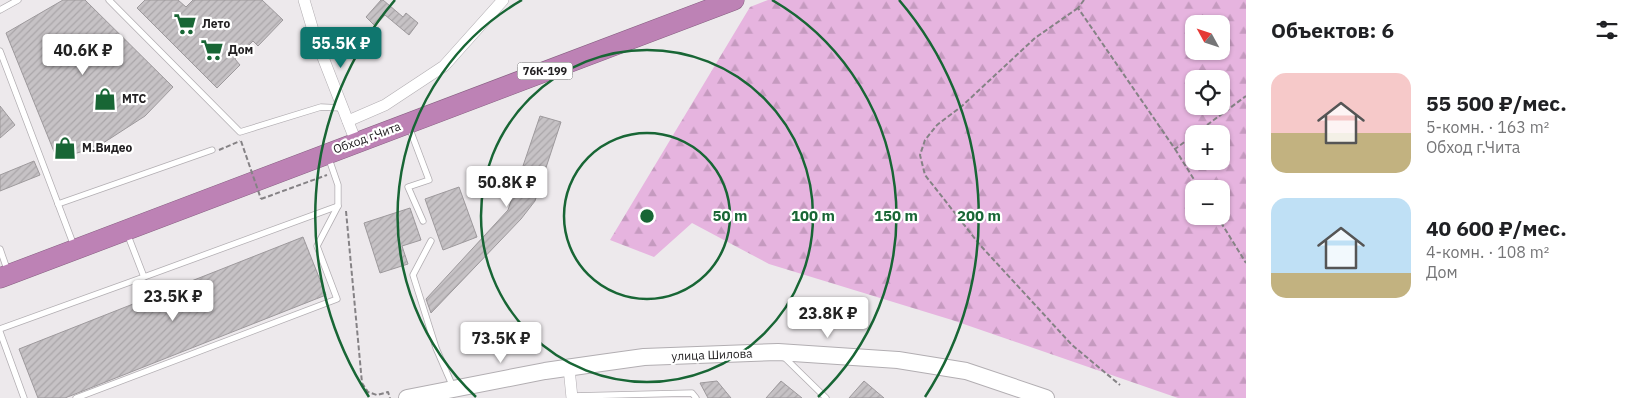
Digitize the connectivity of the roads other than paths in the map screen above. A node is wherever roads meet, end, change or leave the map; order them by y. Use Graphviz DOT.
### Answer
graph roads {
  1 [pos="18,0"];
  2 [pos="304,0"];
  3 [pos="503,0"];
  4 [pos="734,0"];
  5 [pos="112,1"];
  6 [pos="0,10"];
  7 [pos="0,51"];
  8 [pos="342,108"];
  9 [pos="348,121"];
  10 [pos="407,123"];
  11 [pos="356,142"];
  12 [pos="212,150"];
  13 [pos="327,153"];
  14 [pos="58,204"];
  15 [pos="338,206"];
  16 [pos="423,222"];
  17 [pos="127,231"];
  18 [pos="431,241"];
  19 [pos="0,248"];
  20 [pos="75,248"];
  21 [pos="4,276"];
  22 [pos="144,277"];
  23 [pos="0,329"];
  24 [pos="0,332"];
  25 [pos="778,352"];
  26 [pos="568,368"];
  27 [pos="454,389"];
  28 [pos="572,397"];
  29 [pos="24,398"];
  30 [pos="76,398"];
  31 [pos="412,398"];
  32 [pos="696,398"];
  33 [pos="826,398"];
  34 [pos="1046,398"];
  1 -- 6 [label="lane"];
  2 -- 8 [label="street"];
  3 -- 9 [label="street"];
  4 -- 10 [label="highway, Обход г.Чита / 76К-199"];
  5 -- 8 [label="lane"];
  7 -- 14 [label="lane"];
  8 -- 9 [label="street"];
  9 -- 11 [label="street"];
  10 -- 11 [label="highway, Обход г.Чита / 76К-199"];
  10 -- 16 [label="lane"];
  11 -- 13 [label="highway, Обход г.Чита / 76К-199"];
  12 -- 14 [label="lane"];
  13 -- 15 [label="lane"];
  13 -- 17 [label="highway, Обход г.Чита / 76К-199"];
  14 -- 20 [label="lane"];
  15 -- 22 [label="lane"];
  15 -- 30 [label="lane"];
  17 -- 20 [label="highway, Обход г.Чита / 76К-199"];
  17 -- 22 [label="lane"];
  18 -- 27 [label="lane"];
  19 -- 21 [label="lane"];
  20 -- 21 [label="highway, Обход г.Чита / 76К-199"];
  22 -- 23 [label="lane"];
  24 -- 29 [label="lane"];
  25 -- 26 [label="main road, улица Шилова"];
  25 -- 33 [label="lane"];
  25 -- 34 [label="main road, улица Шилова"];
  26 -- 27 [label="main road, улица Шилова"];
  26 -- 28 [label="street"];
  27 -- 31 [label="main road, улица Шилова"];
  28 -- 32 [label="lane"];
}
